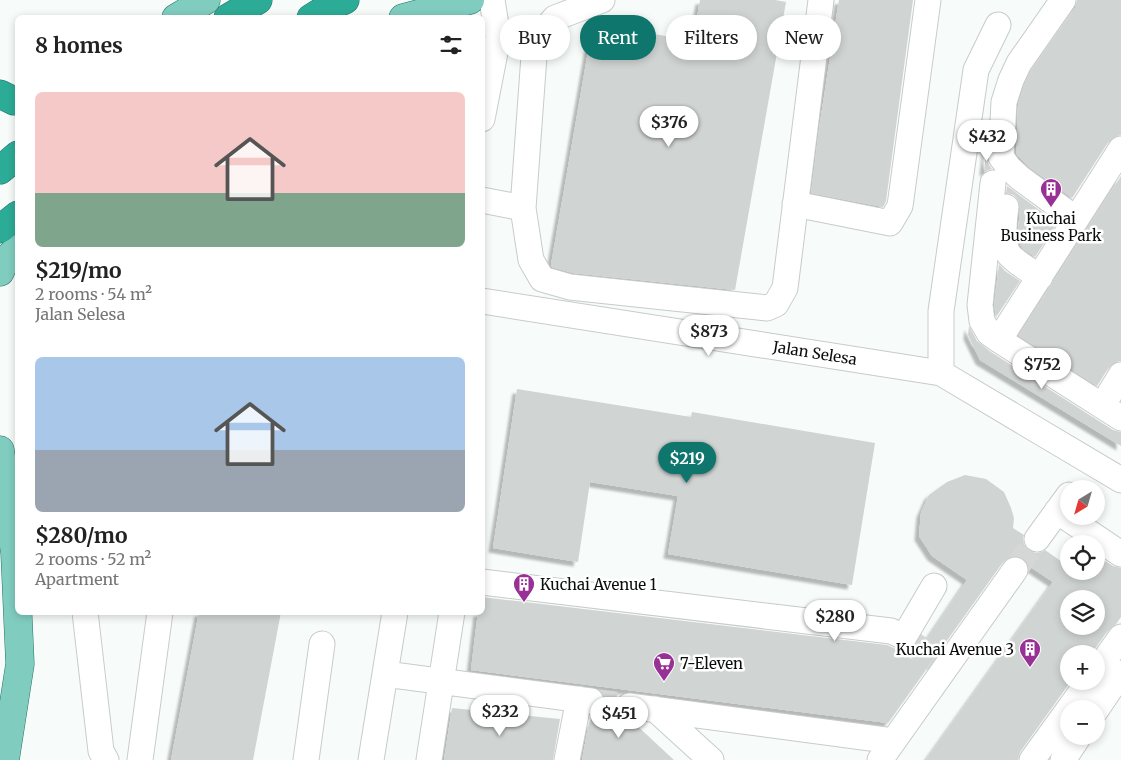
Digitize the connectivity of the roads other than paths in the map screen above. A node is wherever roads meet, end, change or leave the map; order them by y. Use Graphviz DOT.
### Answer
graph roads {
  1 [pos="206,0"];
  2 [pos="258,0"];
  3 [pos="345,0"];
  4 [pos="470,0"];
  5 [pos="492,0"];
  6 [pos="602,0"];
  7 [pos="821,0"];
  8 [pos="928,0"];
  9 [pos="1063,0"];
  10 [pos="181,15"];
  11 [pos="233,15"];
  12 [pos="316,15"];
  13 [pos="414,15"];
  14 [pos="998,25"];
  15 [pos="0,94"];
  16 [pos="15,101"];
  17 [pos="485,104"];
  18 [pos="1121,149"];
  19 [pos="15,158"];
  20 [pos="0,170"];
  21 [pos="485,201"];
  22 [pos="795,204"];
  23 [pos="523,208"];
  24 [pos="15,217"];
  25 [pos="1076,219"];
  26 [pos="0,229"];
  27 [pos="15,251"];
  28 [pos="0,272"];
  29 [pos="1040,277"];
  30 [pos="485,301"];
  31 [pos="999,340"];
  32 [pos="941,373"];
  33 [pos="1121,375"];
  34 [pos="1111,412"];
  35 [pos="0,450"];
  36 [pos="1092,462"];
  37 [pos="1079,480"];
  38 [pos="1121,480"];
  39 [pos="1060,507"];
  40 [pos="1088,525"];
  41 [pos="1037,539"];
  42 [pos="15,553"];
  43 [pos="1121,554"];
  44 [pos="1015,570"];
  45 [pos="485,582"];
  46 [pos="934,586"];
  47 [pos="18,615"];
  48 [pos="85,615"];
  49 [pos="160,615"];
  50 [pos="395,615"];
  51 [pos="452,615"];
  52 [pos="1121,637"];
  53 [pos="322,644"];
  54 [pos="1105,659"];
  55 [pos="1121,673"];
  56 [pos="385,674"];
  57 [pos="441,681"];
  58 [pos="1103,700"];
  59 [pos="629,706"];
  60 [pos="655,709"];
  61 [pos="1060,721"];
  62 [pos="1073,745"];
  63 [pos="887,751"];
  64 [pos="5,760"];
  65 [pos="106,760"];
  66 [pos="140,760"];
  67 [pos="306,760"];
  68 [pos="371,760"];
  69 [pos="429,760"];
  70 [pos="567,760"];
  71 [pos="711,760"];
  72 [pos="1032,760"];
  73 [pos="1063,760"];
  1 -- 10 [label="main road"];
  2 -- 11 [label="highway"];
  3 -- 12 [label="highway"];
  4 -- 13 [label="main road"];
  5 -- 17 [label="street"];
  6 -- 23 [label="street"];
  7 -- 22 [label="street"];
  8 -- 22 [label="street"];
  9 -- 25 [label="street"];
  14 -- 32 [label="street"];
  15 -- 16 [label="highway"];
  18 -- 25 [label="street"];
  19 -- 20 [label="highway"];
  21 -- 23 [label="street"];
  22 -- 23 [label="street"];
  24 -- 26 [label="highway"];
  25 -- 29 [label="street"];
  27 -- 28 [label="main road"];
  29 -- 31 [label="street"];
  29 -- 31 [label="street"];
  30 -- 32 [label="street, Jalan Selesa"];
  31 -- 34 [label="street"];
  32 -- 36 [label="street, Jalan Selesa"];
  33 -- 34 [label="street"];
  35 -- 42 [label="main road"];
  36 -- 37 [label="street"];
  36 -- 38 [label="street, Jalan Selesa"];
  39 -- 41 [label="street"];
  40 -- 43 [label="street"];
  44 -- 63 [label="street"];
  45 -- 46 [label="street"];
  47 -- 64 [label="main road"];
  48 -- 65 [label="street"];
  49 -- 66 [label="street"];
  50 -- 56 [label="street"];
  51 -- 57 [label="street"];
  52 -- 54 [label="street"];
  53 -- 67 [label="street"];
  55 -- 58 [label="street"];
  56 -- 57 [label="street"];
  56 -- 68 [label="street"];
  57 -- 69 [label="street"];
  57 -- 70 [label="street"];
  59 -- 60 [label="street"];
  60 -- 63 [label="street"];
  60 -- 71 [label="street"];
  61 -- 72 [label="street"];
  62 -- 73 [label="street"];
}
